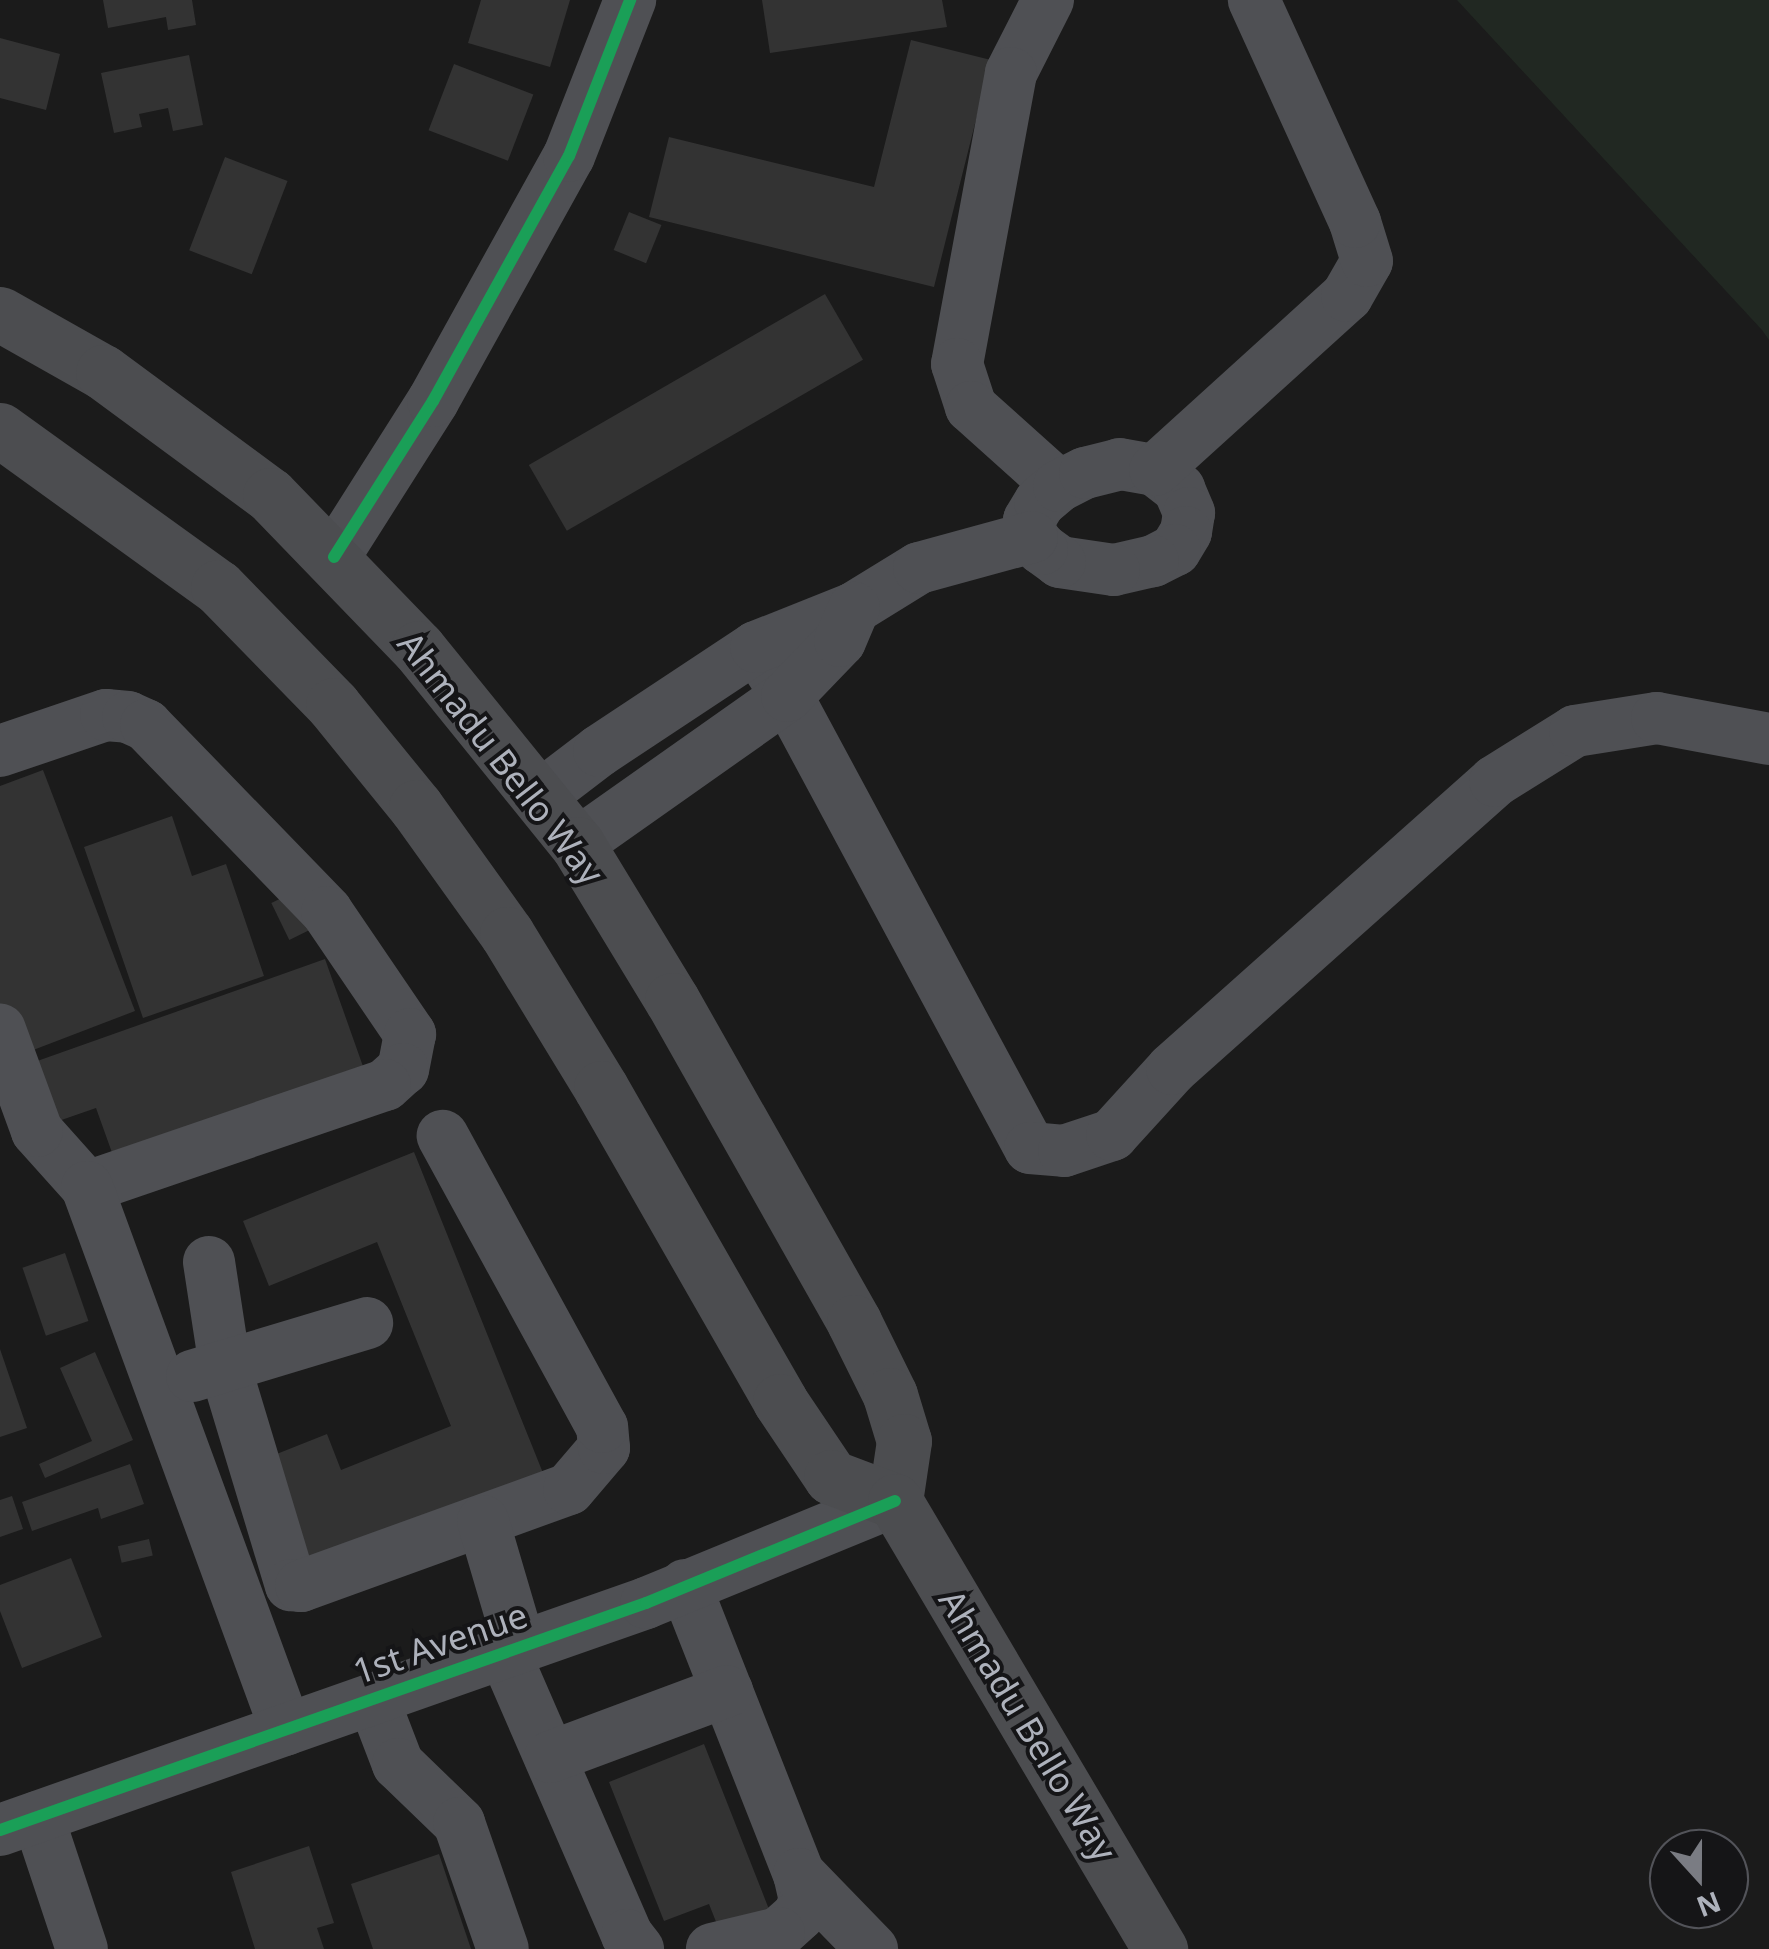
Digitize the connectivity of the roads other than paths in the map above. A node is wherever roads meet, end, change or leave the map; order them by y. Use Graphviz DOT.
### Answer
graph roads {
  1 [pos="630,0"];
  2 [pos="1048,0"];
  3 [pos="1254,0"];
  4 [pos="0,314"];
  5 [pos="0,430"];
  6 [pos="1155,470"];
  7 [pos="1058,486"];
  8 [pos="1032,538"];
  9 [pos="334,557"];
  10 [pos="854,608"];
  11 [pos="756,647"];
  12 [pos="787,696"];
  13 [pos="1769,738"];
  14 [pos="0,751"];
  15 [pos="540,796"];
  16 [pos="578,844"];
  17 [pos="0,1030"];
  18 [pos="443,1136"];
  19 [pos="87,1188"];
  20 [pos="210,1262"];
  21 [pos="368,1323"];
  22 [pos="225,1367"];
  23 [pos="160,1386"];
  24 [pos="895,1502"];
  25 [pos="483,1521"];
  26 [pos="685,1586"];
  27 [pos="512,1650"];
  28 [pos="726,1690"];
  29 [pos="372,1699"];
  30 [pos="286,1730"];
  31 [pos="550,1757"];
  32 [pos="19,1824"];
  33 [pos="799,1874"];
  34 [pos="82,1949"];
  35 [pos="503,1949"];
  36 [pos="638,1949"];
  37 [pos="712,1949"];
  38 [pos="872,1949"];
  39 [pos="1160,1949"];
  1 -- 9 [label="street"];
  2 -- 7 [label="street"];
  3 -- 6 [label="street"];
  4 -- 9 [label="main road, Ahmadu Bello Way"];
  5 -- 24 [label="main road"];
  6 -- 7 [label="street"];
  6 -- 8 [label="street"];
  7 -- 8 [label="street"];
  8 -- 10 [label="street"];
  9 -- 15 [label="main road, Ahmadu Bello Way"];
  10 -- 11 [label="street"];
  10 -- 12 [label="street"];
  11 -- 12 [label="street"];
  11 -- 15 [label="street"];
  12 -- 13 [label="street"];
  12 -- 16 [label="street"];
  14 -- 19 [label="street"];
  15 -- 16 [label="main road, Ahmadu Bello Way"];
  16 -- 24 [label="main road, Ahmadu Bello Way"];
  17 -- 19 [label="street"];
  18 -- 25 [label="street"];
  19 -- 23 [label="street"];
  20 -- 22 [label="street"];
  21 -- 22 [label="street"];
  22 -- 23 [label="street"];
  22 -- 25 [label="street"];
  23 -- 30 [label="street"];
  24 -- 26 [label="street, 1st Avenue"];
  24 -- 39 [label="main road, Ahmadu Bello Way"];
  25 -- 27 [label="street"];
  26 -- 27 [label="street, 1st Avenue"];
  26 -- 28 [label="street"];
  27 -- 29 [label="street, 1st Avenue"];
  27 -- 31 [label="street"];
  28 -- 31 [label="street"];
  28 -- 33 [label="street"];
  29 -- 30 [label="street, 1st Avenue"];
  29 -- 35 [label="street"];
  30 -- 32 [label="street, 1st Avenue"];
  31 -- 36 [label="street"];
  32 -- 34 [label="street"];
  33 -- 37 [label="street"];
  33 -- 38 [label="street"];
}
